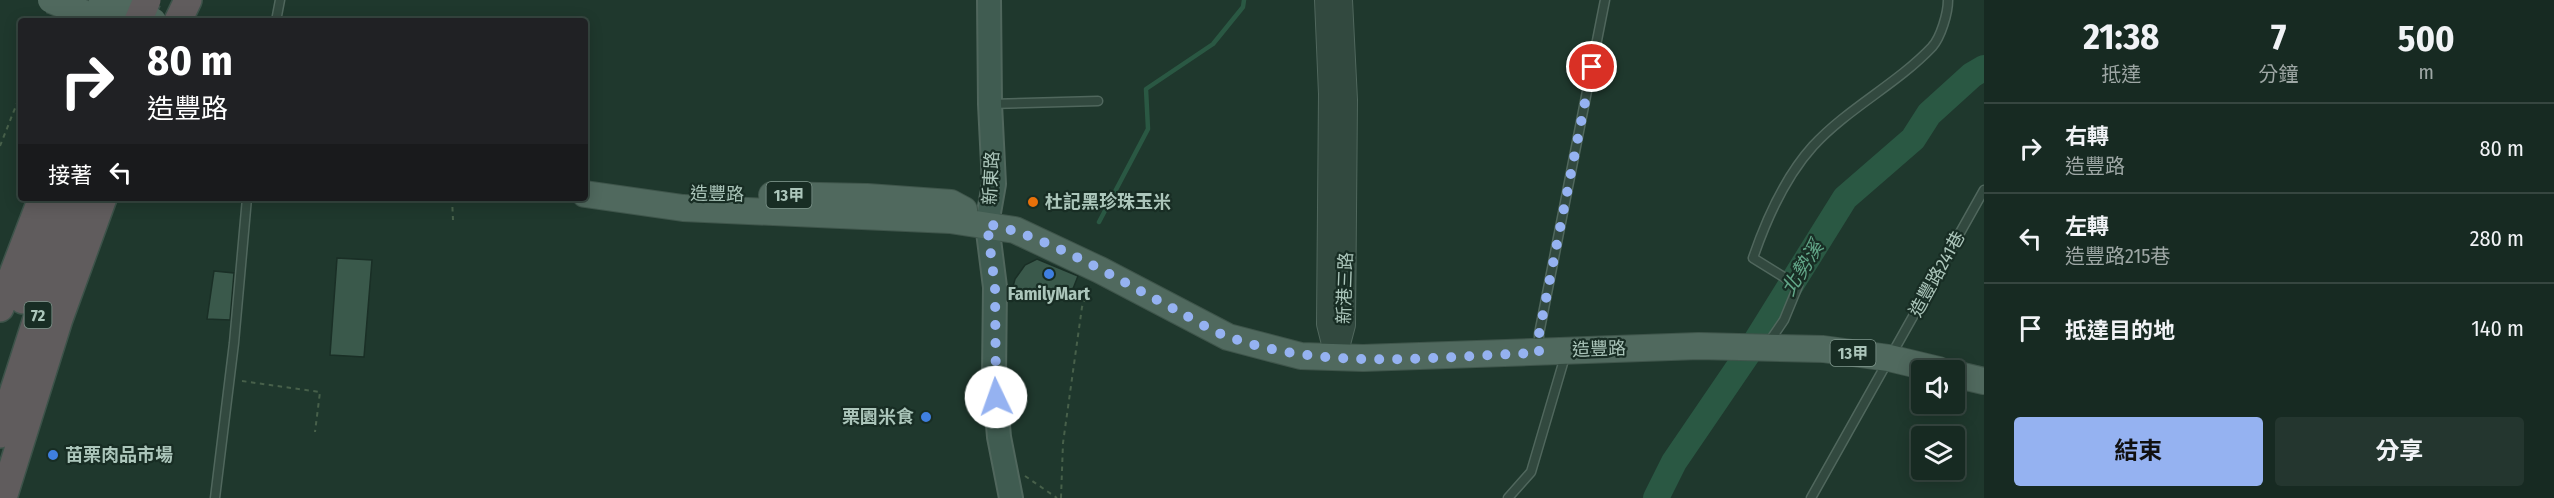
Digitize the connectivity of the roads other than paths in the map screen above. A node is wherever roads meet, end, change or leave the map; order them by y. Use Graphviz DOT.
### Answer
graph roads {
  1 [pos="51,0"];
  2 [pos="169,0"];
  3 [pos="188,0"];
  4 [pos="280,0"];
  5 [pos="989,0"];
  6 [pos="1325,0"];
  7 [pos="1342,0"];
  8 [pos="1605,0"];
  9 [pos="1948,0"];
  10 [pos="123,10"];
  11 [pos="145,18"];
  12 [pos="161,18"];
  13 [pos="179,18"];
  14 [pos="277,18"];
  15 [pos="1098,101"];
  16 [pos="990,104"];
  17 [pos="588,180"];
  18 [pos="1984,190"];
  19 [pos="588,194"];
  20 [pos="41,201"];
  21 [pos="61,201"];
  22 [pos="82,201"];
  23 [pos="102,201"];
  24 [pos="247,201"];
  25 [pos="987,224"];
  26 [pos="0,308"];
  27 [pos="1765,349"];
  28 [pos="1567,350"];
  29 [pos="1539,353"];
  30 [pos="1889,358"];
  31 [pos="1336,359"];
  32 [pos="1911,363"];
  33 [pos="0,374"];
  34 [pos="1965,377"];
  35 [pos="1984,381"];
  36 [pos="0,434"];
  37 [pos="3,498"];
  38 [pos="215,498"];
  39 [pos="1011,498"];
  40 [pos="1508,498"];
  41 [pos="1810,498"];
  1 -- 10 [label="main road, bridge"];
  2 -- 12 [label="highway"];
  3 -- 13 [label="highway"];
  4 -- 14 [label="lane"];
  5 -- 16 [label="main road, 新東路"];
  6 -- 31 [label="street, 新港三路"];
  7 -- 31 [label="street, 新港三路"];
  8 -- 29 [label="lane"];
  9 -- 27 [label="lane"];
  10 -- 11 [label="main road, bridge"];
  15 -- 16 [label="lane"];
  16 -- 25 [label="main road, 新東路"];
  17 -- 25 [label="main road, 造豐路 / 13甲"];
  18 -- 30 [label="lane, 造豐路241巷"];
  19 -- 25 [label="main road, 造豐路 / 13甲"];
  20 -- 26 [label="highway"];
  21 -- 33 [label="highway, 72"];
  22 -- 36 [label="highway, 72"];
  23 -- 37 [label="highway"];
  24 -- 38 [label="lane"];
  25 -- 31 [label="main road, 造豐路 / 13甲"];
  25 -- 39 [label="main road, 新東路"];
  27 -- 28 [label="main road, 造豐路 / 13甲"];
  27 -- 30 [label="main road, 13甲"];
  28 -- 29 [label="main road, 造豐路 / 13甲"];
  28 -- 40 [label="lane"];
  29 -- 31 [label="main road, 造豐路 / 13甲"];
  30 -- 32 [label="main road, 13甲"];
  30 -- 41 [label="lane, 造豐路241巷"];
  34 -- 35 [label="main road"];
}
